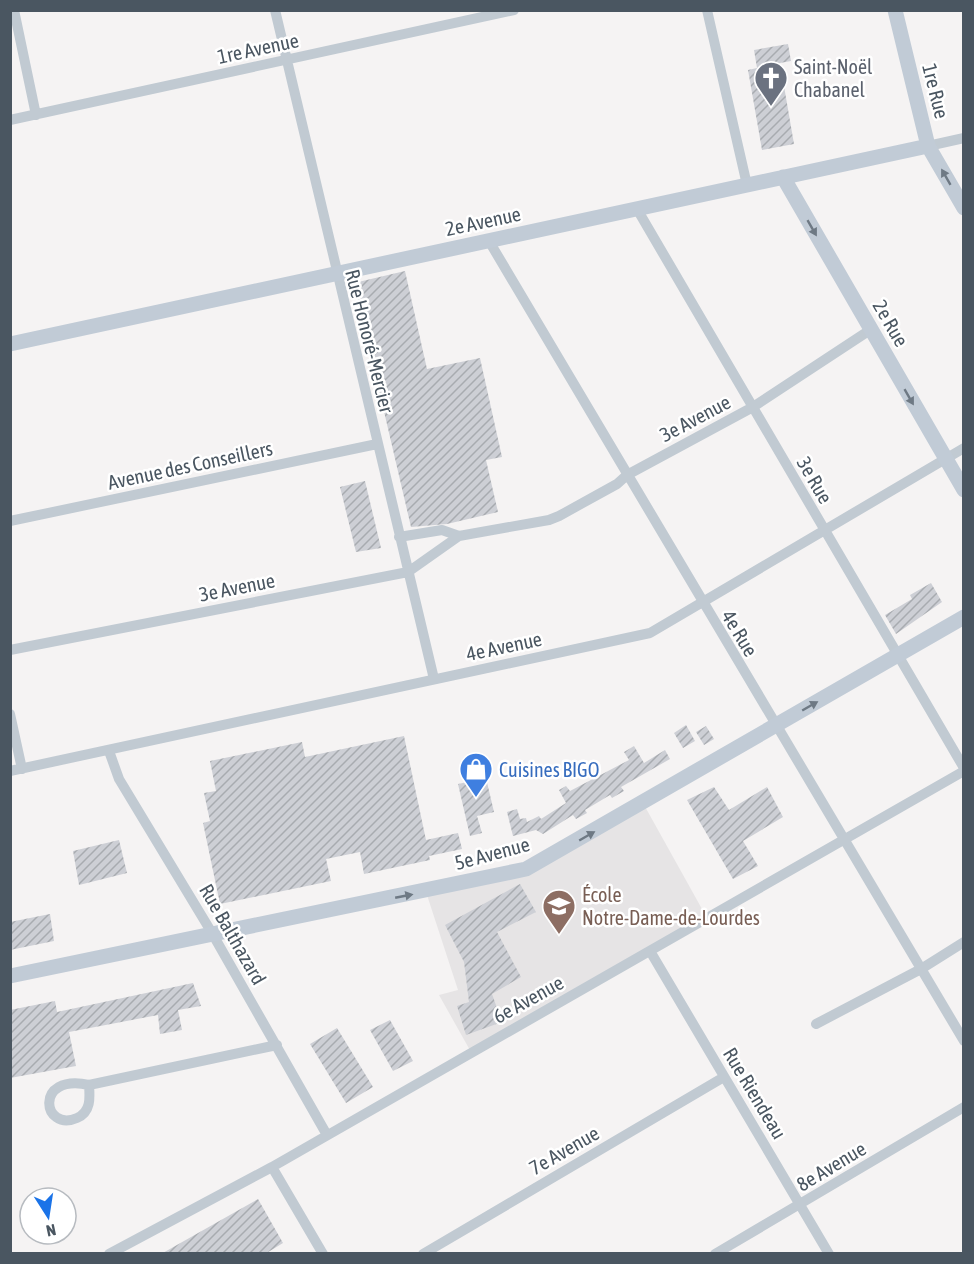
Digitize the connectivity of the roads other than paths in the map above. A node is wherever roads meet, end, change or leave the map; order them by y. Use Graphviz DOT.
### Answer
graph roads {
  1 [pos="14,10"];
  2 [pos="275,10"];
  3 [pos="514,10"];
  4 [pos="707,10"];
  5 [pos="895,10"];
  6 [pos="286,60"];
  7 [pos="36,115"];
  8 [pos="10,120"];
  9 [pos="963,138"];
  10 [pos="928,146"];
  11 [pos="783,177"];
  12 [pos="747,185"];
  13 [pos="963,208"];
  14 [pos="637,209"];
  15 [pos="489,241"];
  16 [pos="335,274"];
  17 [pos="870,330"];
  18 [pos="10,344"];
  19 [pos="753,407"];
  20 [pos="377,444"];
  21 [pos="963,448"];
  22 [pos="945,459"];
  23 [pos="627,475"];
  24 [pos="963,490"];
  25 [pos="10,521"];
  26 [pos="822,530"];
  27 [pos="459,536"];
  28 [pos="399,537"];
  29 [pos="408,572"];
  30 [pos="701,602"];
  31 [pos="963,617"];
  32 [pos="10,650"];
  33 [pos="898,655"];
  34 [pos="434,679"];
  35 [pos="10,714"];
  36 [pos="775,727"];
  37 [pos="109,751"];
  38 [pos="16,770"];
  39 [pos="963,770"];
  40 [pos="843,840"];
  41 [pos="212,933"];
  42 [pos="963,942"];
  43 [pos="650,951"];
  44 [pos="921,969"];
  45 [pos="10,976"];
  46 [pos="816,1024"];
  47 [pos="963,1041"];
  48 [pos="277,1045"];
  49 [pos="724,1077"];
  50 [pos="88,1085"];
  51 [pos="963,1107"];
  52 [pos="327,1136"];
  53 [pos="272,1167"];
  54 [pos="802,1204"];
  55 [pos="109,1254"];
  56 [pos="323,1254"];
  57 [pos="423,1254"];
  58 [pos="715,1254"];
  59 [pos="829,1254"];
  1 -- 7 [label="street"];
  2 -- 6 [label="street, Rue Honoré-Mercier"];
  3 -- 6 [label="street, 1re Avenue"];
  4 -- 12 [label="street"];
  5 -- 10 [label="street, 1re Rue"];
  6 -- 7 [label="street, 1re Avenue"];
  6 -- 16 [label="street, Rue Honoré-Mercier"];
  7 -- 8 [label="street, 1re Avenue"];
  9 -- 10 [label="street, 2e Avenue"];
  10 -- 11 [label="street, 2e Avenue"];
  13 -- 10 [label="street, 1re Rue, one-way"];
  11 -- 12 [label="street, 2e Avenue"];
  11 -- 17 [label="street, 2e Rue, one-way"];
  12 -- 14 [label="street, 2e Avenue"];
  14 -- 15 [label="street, 2e Avenue"];
  14 -- 19 [label="street, 3e Rue"];
  15 -- 16 [label="street, 2e Avenue"];
  15 -- 23 [label="street, 4e Rue"];
  16 -- 18 [label="street, 2e Avenue"];
  16 -- 20 [label="street, Rue Honoré-Mercier"];
  17 -- 19 [label="street, 3e Avenue"];
  17 -- 22 [label="street, 2e Rue, one-way"];
  19 -- 23 [label="street, 3e Avenue"];
  19 -- 26 [label="street, 3e Rue"];
  20 -- 25 [label="street, Avenue des Conseillers"];
  20 -- 28 [label="street, Rue Honoré-Mercier"];
  21 -- 22 [label="street, 4e Avenue"];
  22 -- 24 [label="street, 2e Rue"];
  22 -- 26 [label="street, 4e Avenue"];
  23 -- 27 [label="street, 3e Avenue"];
  23 -- 30 [label="street, 4e Rue"];
  26 -- 30 [label="street, 4e Avenue"];
  26 -- 33 [label="street, 3e Rue"];
  27 -- 28 [label="street, 3e Avenue"];
  27 -- 29 [label="street, 3e Avenue"];
  28 -- 29 [label="street, Rue Honoré-Mercier"];
  29 -- 32 [label="street, 3e Avenue"];
  29 -- 34 [label="street, Rue Honoré-Mercier"];
  30 -- 34 [label="street, 4e Avenue"];
  30 -- 36 [label="street, 4e Rue"];
  31 -- 33 [label="street, 5e Avenue"];
  36 -- 33 [label="street, 5e Avenue, one-way"];
  33 -- 39 [label="street, 3e Rue"];
  34 -- 37 [label="street, 4e Avenue"];
  35 -- 38 [label="street"];
  36 -- 40 [label="street, 4e Rue"];
  41 -- 36 [label="street, 5e Avenue, one-way"];
  37 -- 38 [label="street, 4e Avenue"];
  37 -- 41 [label="street, Rue Balthazard"];
  39 -- 40 [label="street, 6e Avenue"];
  40 -- 43 [label="street, 6e Avenue"];
  40 -- 44 [label="street, 4e Rue"];
  41 -- 45 [label="street, 5e Avenue"];
  41 -- 48 [label="street, Rue Balthazard"];
  42 -- 44 [label="street"];
  43 -- 49 [label="street, Rue Riendeau"];
  43 -- 52 [label="street, 6e Avenue"];
  44 -- 46 [label="street"];
  44 -- 47 [label="street, 4e Rue"];
  48 -- 50 [label="street"];
  48 -- 52 [label="street, Rue Balthazard"];
  49 -- 54 [label="street, Rue Riendeau"];
  49 -- 57 [label="street, 7e Avenue"];
  51 -- 54 [label="street, 8e Avenue"];
  52 -- 53 [label="street, 6e Avenue"];
  53 -- 55 [label="street, 6e Avenue"];
  53 -- 56 [label="street"];
  54 -- 58 [label="street, 8e Avenue"];
  54 -- 59 [label="street, Rue Riendeau"];
}
